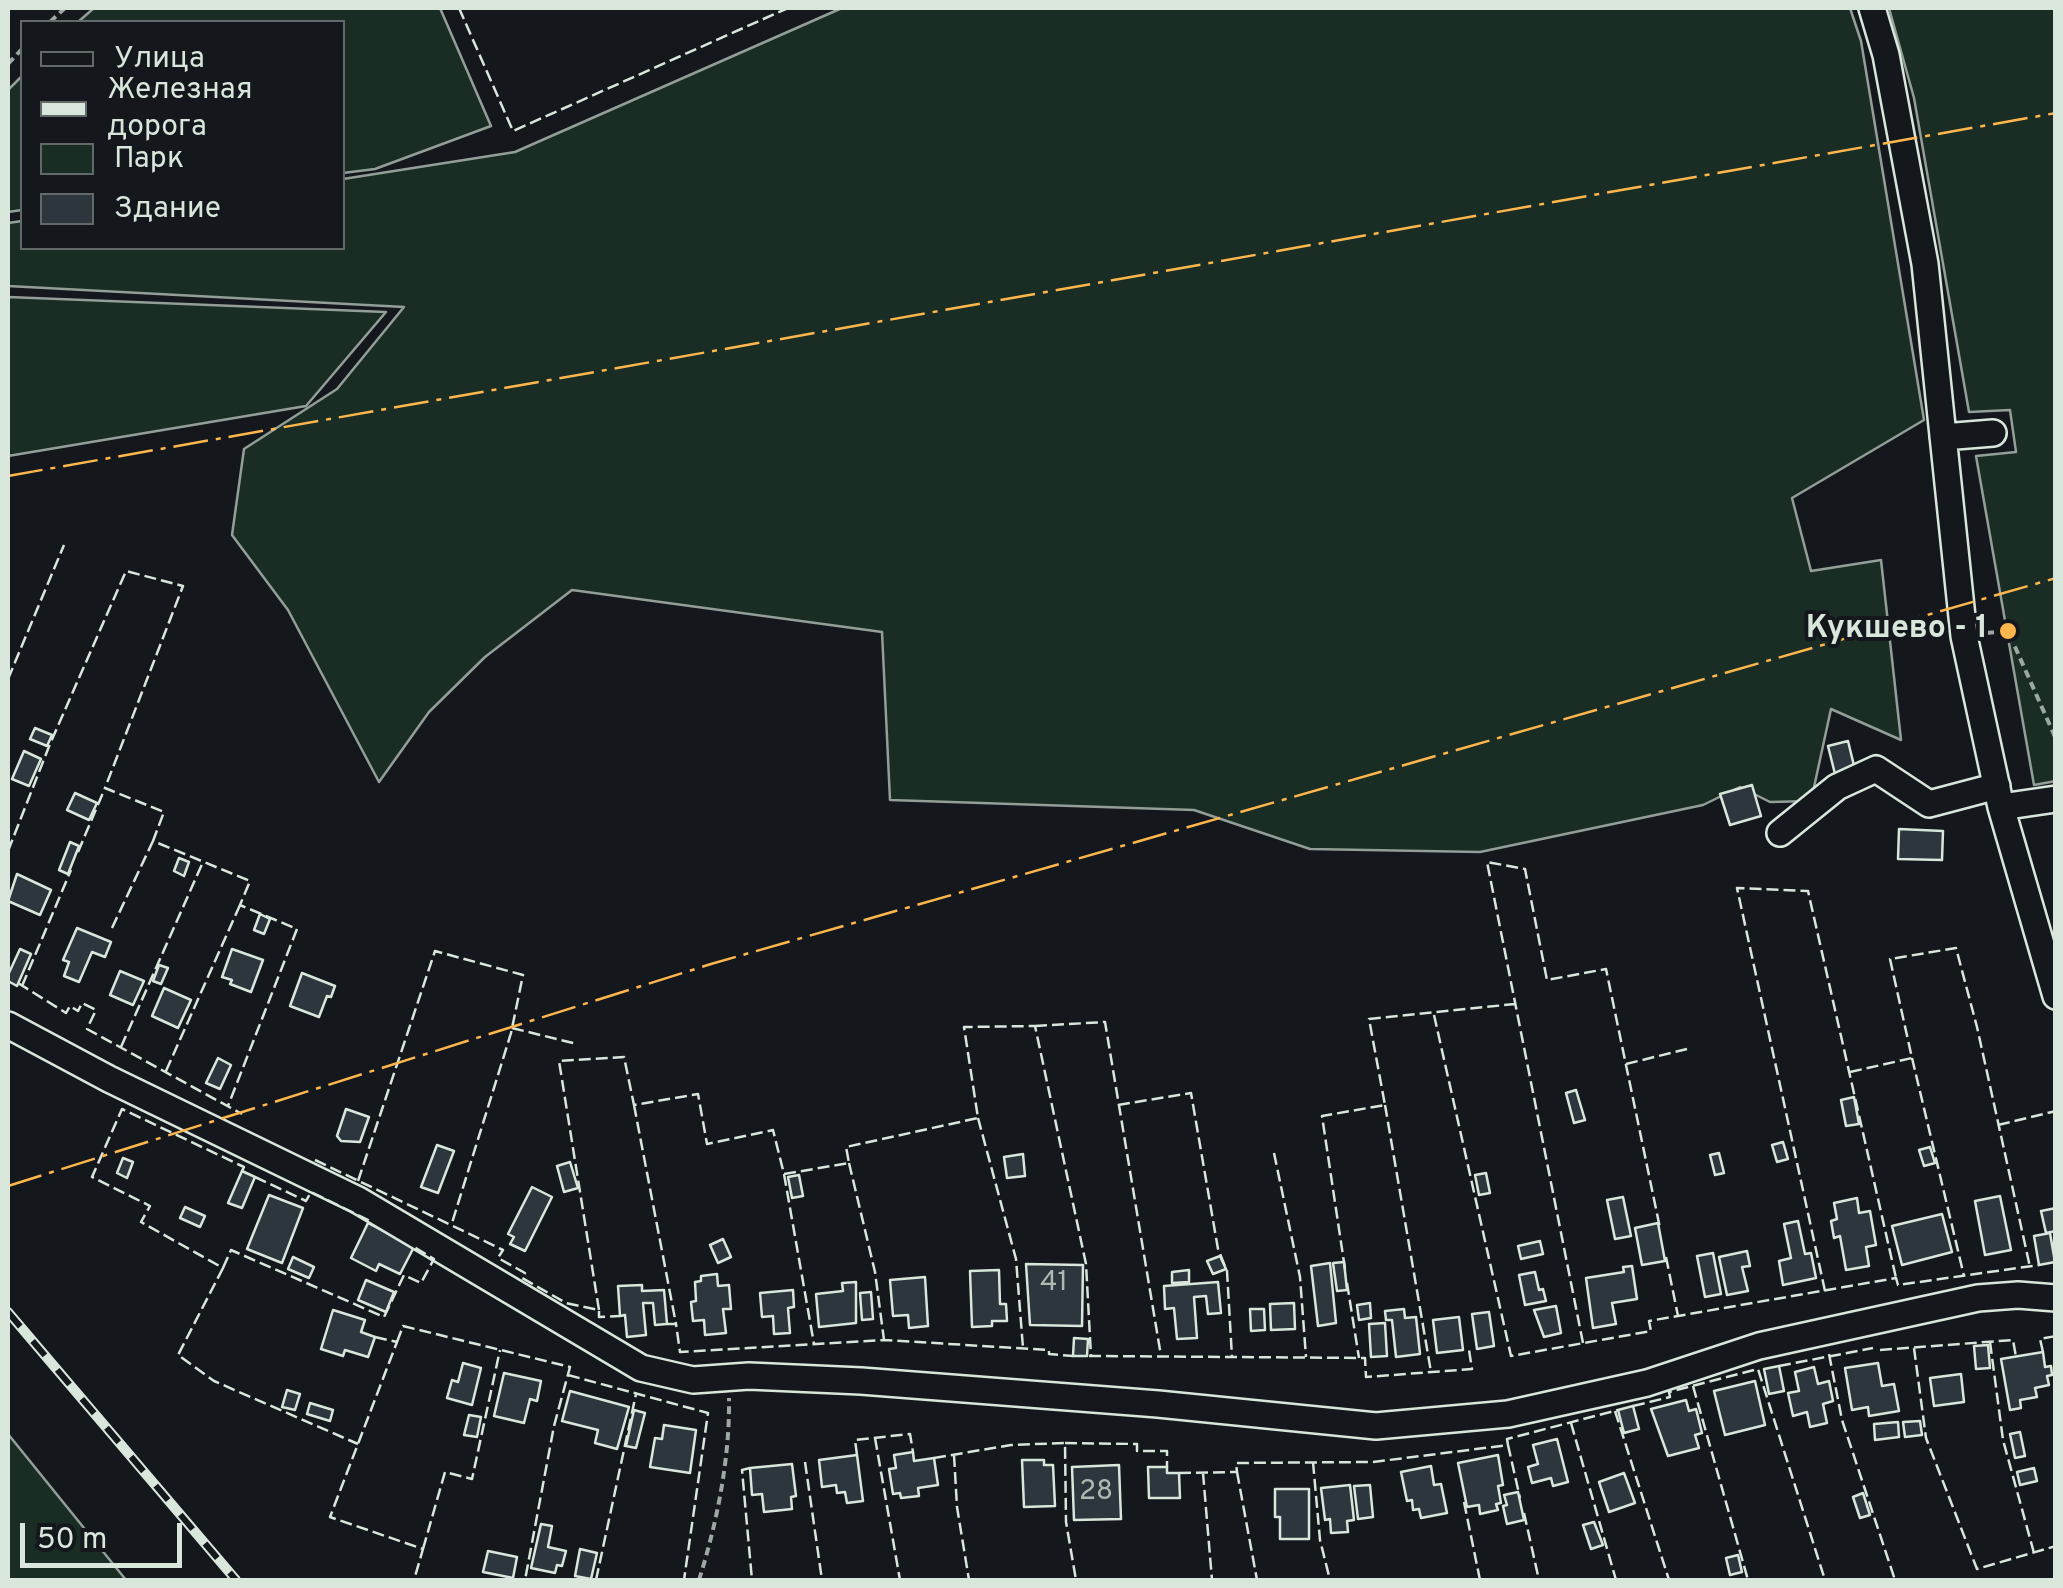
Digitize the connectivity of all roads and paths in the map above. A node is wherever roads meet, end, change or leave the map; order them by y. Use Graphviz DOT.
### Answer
graph roads {
  1 [pos="1872,8"];
  2 [pos="1993,433"];
  3 [pos="1943,437"];
  4 [pos="2008,631"];
  5 [pos="2056,739"];
  6 [pos="1999,796"];
  7 [pos="2056,798"];
  8 [pos="1780,833"];
  9 [pos="2056,996"];
  10 [pos="8,1024"];
  11 [pos="2056,1298"];
  12 [pos="727,1377"];
  13 [pos="700,1580"];
  1 -- 3 [label="street"];
  2 -- 3 [label="street"];
  3 -- 6 [label="street"];
  4 -- 5 [label="path"];
  6 -- 7 [label="street"];
  6 -- 8 [label="street"];
  6 -- 9 [label="street"];
  10 -- 12 [label="street"];
  11 -- 12 [label="street"];
  12 -- 13 [label="path"];
}
